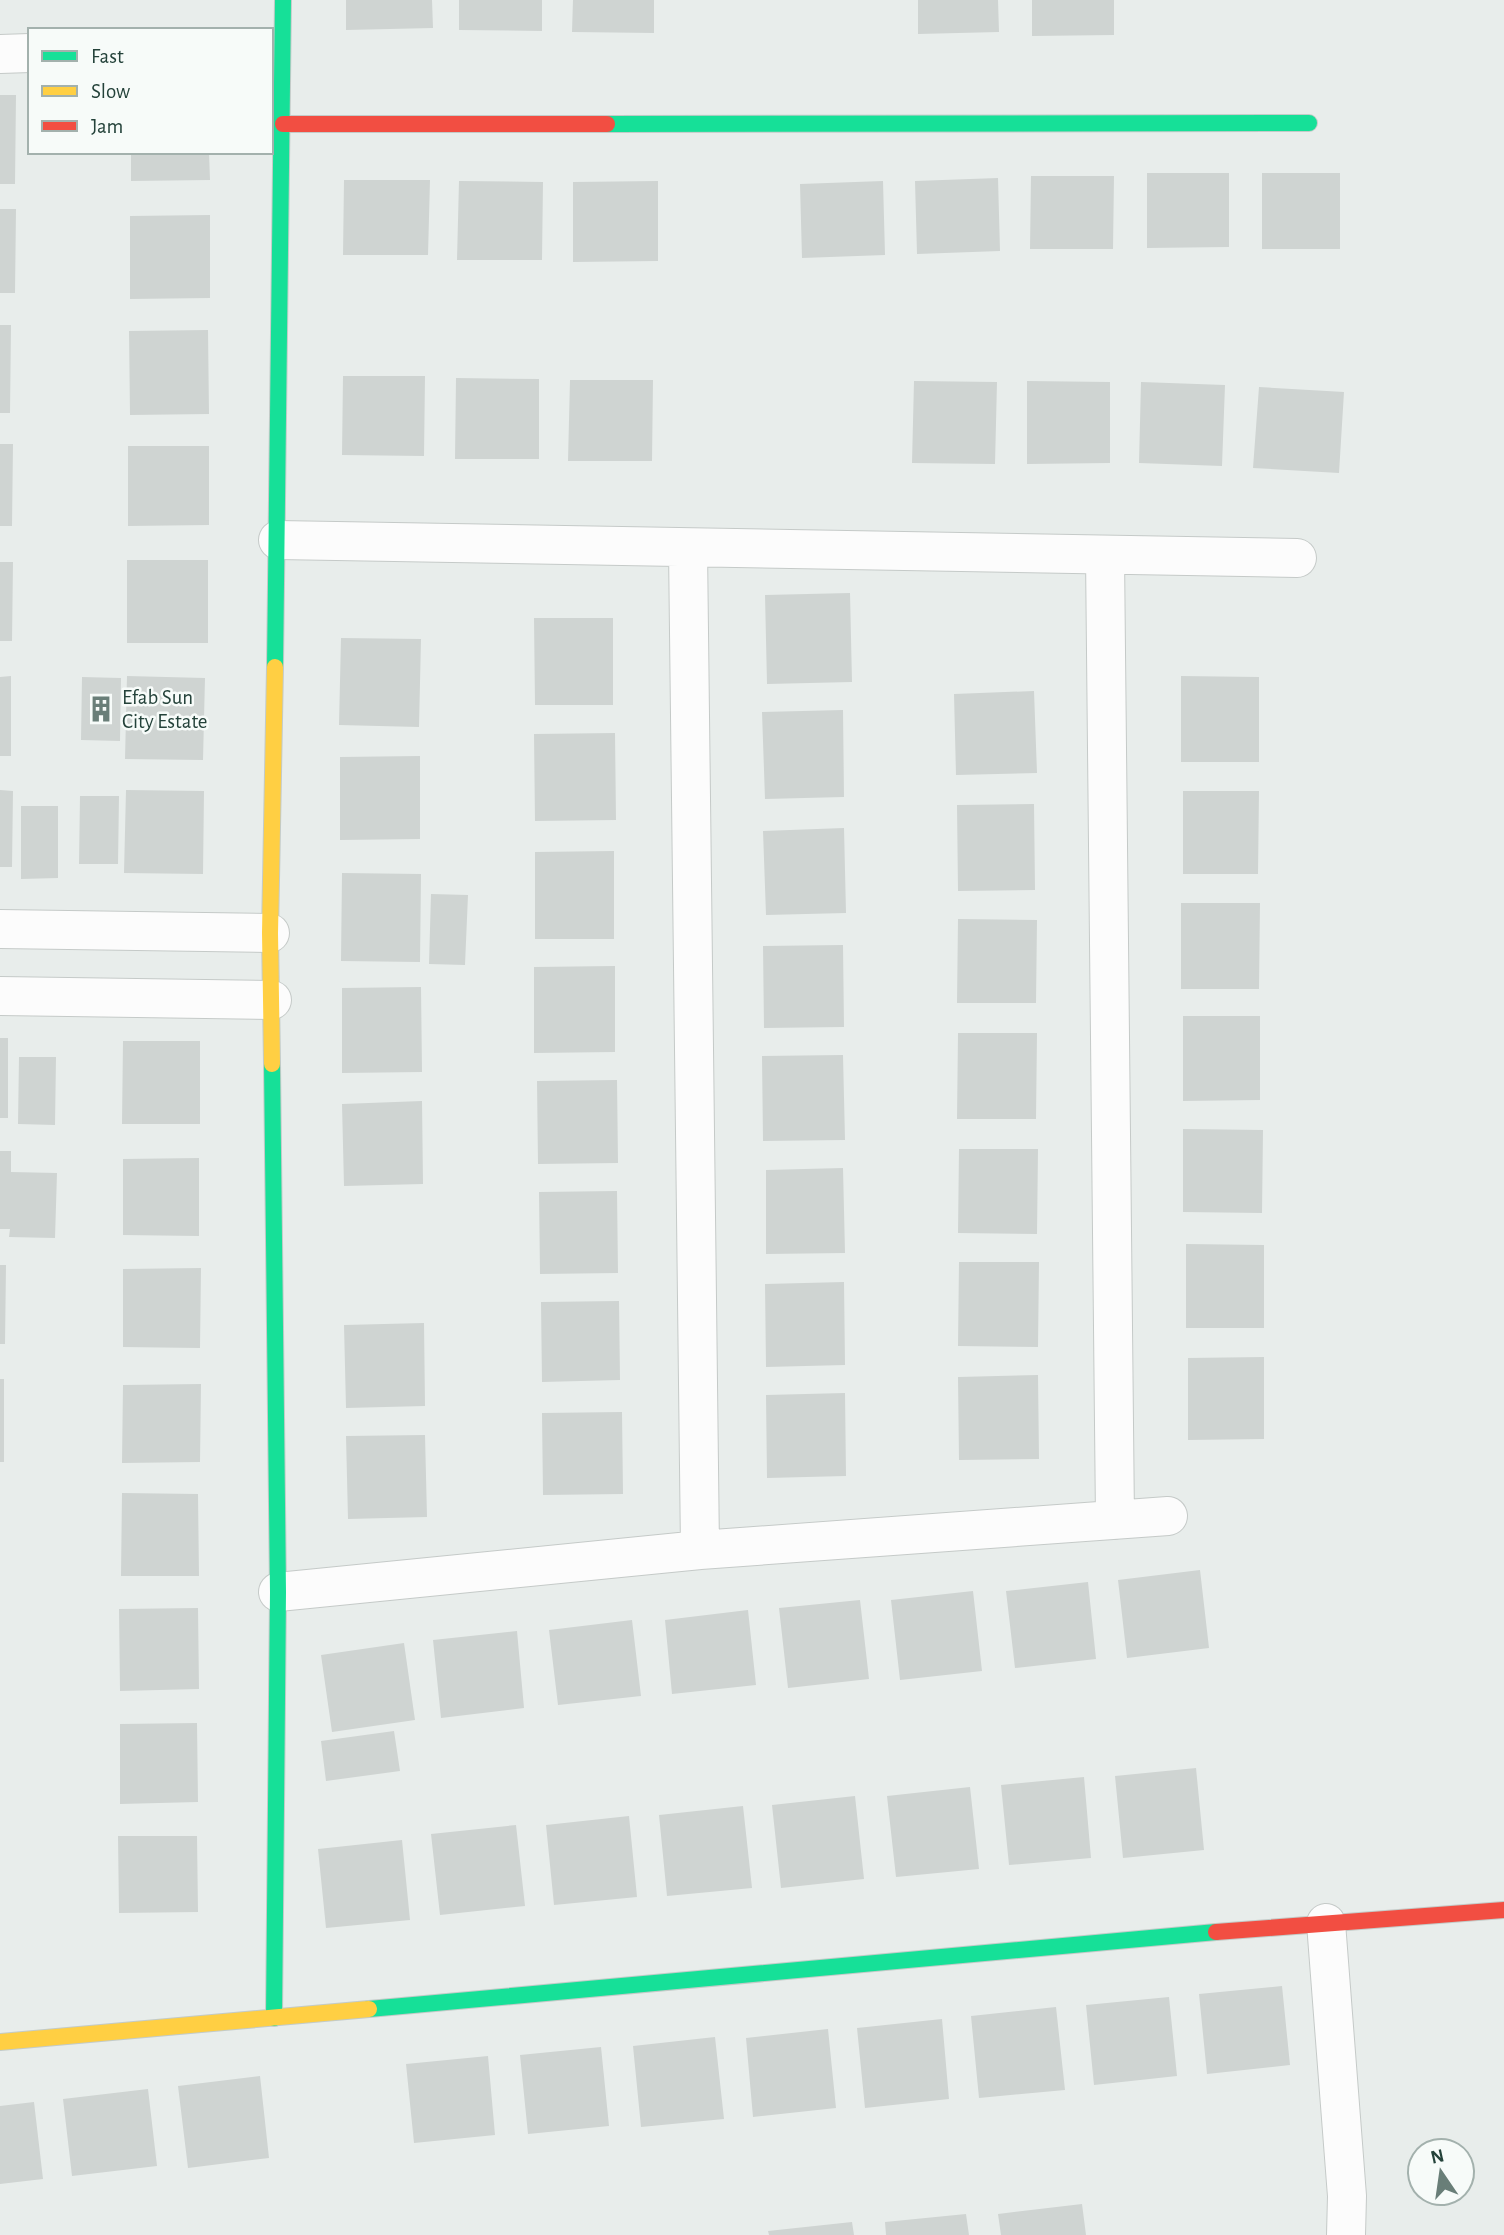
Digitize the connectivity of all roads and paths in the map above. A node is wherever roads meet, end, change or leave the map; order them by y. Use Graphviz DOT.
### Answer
graph roads {
  1 [pos="283,0"];
  2 [pos="276,51"];
  3 [pos="28,53"];
  4 [pos="0,54"];
  5 [pos="1309,123"];
  6 [pos="283,124"];
  7 [pos="278,540"];
  8 [pos="688,548"];
  9 [pos="1105,555"];
  10 [pos="1297,558"];
  11 [pos="0,929"];
  12 [pos="270,933"];
  13 [pos="0,996"];
  14 [pos="272,1000"];
  15 [pos="1168,1516"];
  16 [pos="1115,1520"];
  17 [pos="700,1550"];
  18 [pos="278,1592"];
  19 [pos="1504,1910"];
  20 [pos="1326,1923"];
  21 [pos="274,2018"];
  22 [pos="0,2042"];
  23 [pos="1346,2235"];
  1 -- 2 [label="street"];
  2 -- 6 [label="street"];
  3 -- 4 [label="street"];
  5 -- 6 [label="street"];
  6 -- 7 [label="street"];
  7 -- 8 [label="street"];
  7 -- 12 [label="street"];
  8 -- 9 [label="street"];
  8 -- 17 [label="street"];
  9 -- 10 [label="street"];
  9 -- 16 [label="street"];
  11 -- 12 [label="street"];
  12 -- 14 [label="street"];
  13 -- 14 [label="street"];
  14 -- 18 [label="street"];
  15 -- 16 [label="street"];
  16 -- 17 [label="street"];
  17 -- 18 [label="street"];
  18 -- 21 [label="street"];
  19 -- 20 [label="street"];
  20 -- 21 [label="street"];
  20 -- 23 [label="street"];
  21 -- 22 [label="street"];
}
